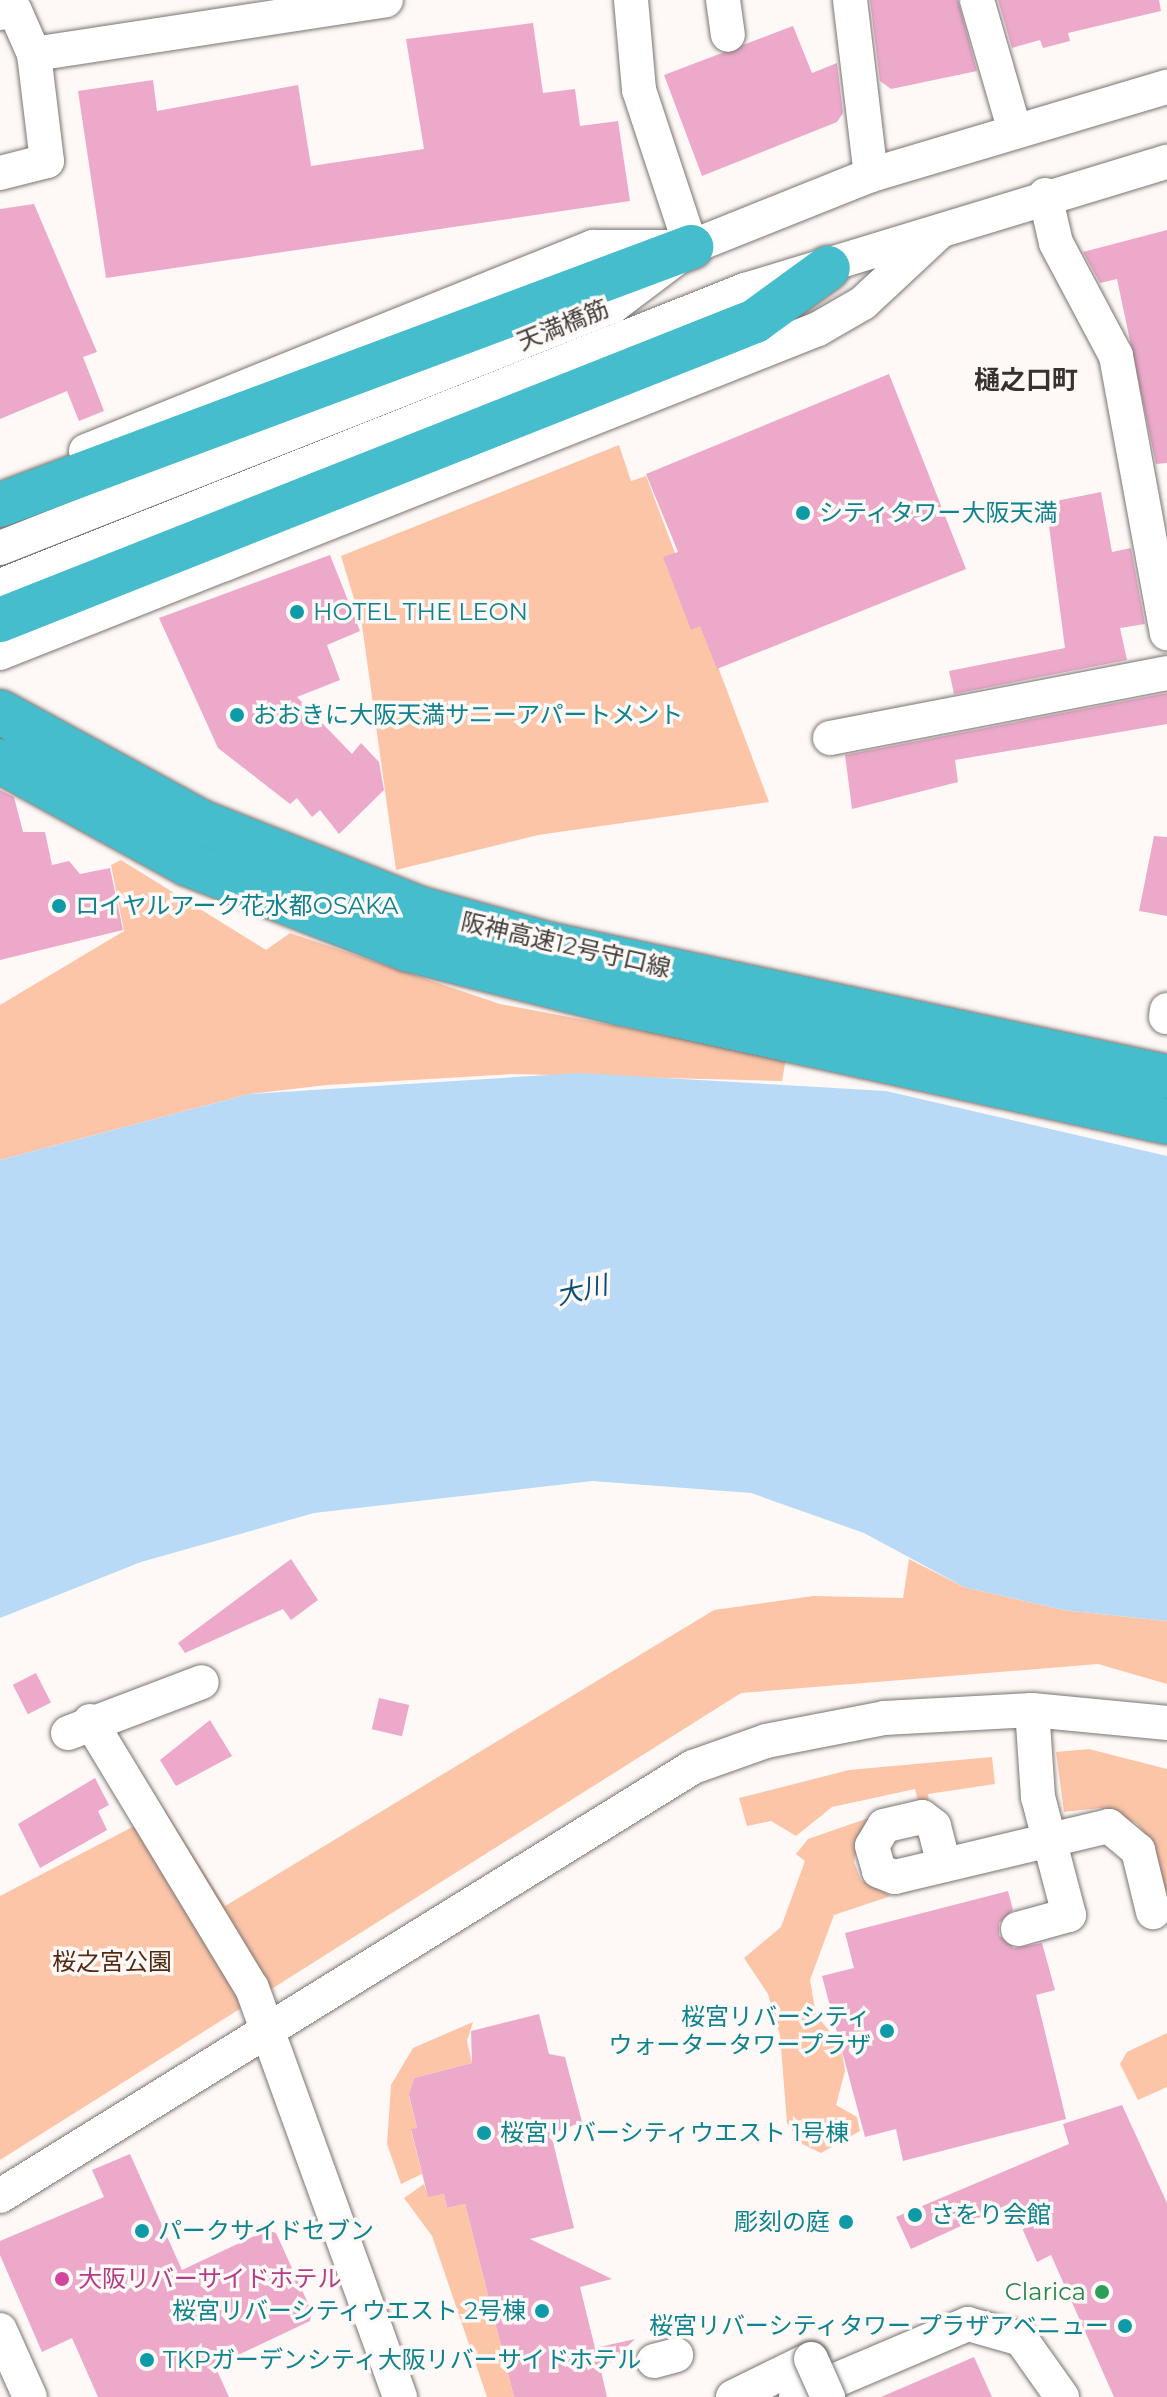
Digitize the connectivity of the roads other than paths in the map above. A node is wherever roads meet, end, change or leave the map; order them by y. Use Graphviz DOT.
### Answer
graph roads {
  1 [pos="386,0"];
  2 [pos="631,0"];
  3 [pos="723,0"];
  4 [pos="850,0"];
  5 [pos="977,0"];
  6 [pos="0,13"];
  7 [pos="728,35"];
  8 [pos="34,54"];
  9 [pos="1167,87"];
  10 [pos="1014,128"];
  11 [pos="1167,162"];
  12 [pos="0,173"];
  13 [pos="871,175"];
  14 [pos="1045,195"];
  15 [pos="950,222"];
  16 [pos="691,247"];
  17 [pos="828,268"];
  18 [pos="0,485"];
  19 [pos="0,505"];
  20 [pos="0,548"];
  21 [pos="0,586"];
  22 [pos="0,620"];
  23 [pos="1167,633"];
  24 [pos="0,653"];
  25 [pos="1167,673"];
  26 [pos="0,712"];
  27 [pos="830,738"];
  28 [pos="0,761"];
  29 [pos="1167,1010"];
  30 [pos="1166,1017"];
  31 [pos="1167,1077"];
  32 [pos="1167,1122"];
  33 [pos="202,1682"];
  34 [pos="1032,1710"];
  35 [pos="1167,1723"];
  36 [pos="1048,1838"];
  37 [pos="944,1865"];
  38 [pos="1153,1912"];
  39 [pos="1018,1929"];
  40 [pos="268,2031"];
  41 [pos="0,2196"];
  42 [pos="0,2330"];
  43 [pos="7,2366"];
  44 [pos="782,2390"];
  45 [pos="842,2390"];
  46 [pos="30,2397"];
  47 [pos="400,2397"];
  48 [pos="733,2397"];
  49 [pos="1062,2397"];
  1 -- 8 [label="street"];
  2 -- 16 [label="street"];
  3 -- 7 [label="street"];
  4 -- 13 [label="street"];
  5 -- 10 [label="street"];
  6 -- 8 [label="street"];
  8 -- 12 [label="street"];
  9 -- 10 [label="street, 天満橋筋"];
  10 -- 13 [label="street, 天満橋筋"];
  11 -- 14 [label="street, 天満橋筋"];
  13 -- 16 [label="street, 天満橋筋"];
  14 -- 15 [label="street, 天満橋筋"];
  14 -- 23 [label="street"];
  15 -- 17 [label="street, 天満橋筋"];
  15 -- 24 [label="street"];
  16 -- 18 [label="street"];
  16 -- 19 [label="highway"];
  16 -- 20 [label="street, 天満橋筋"];
  17 -- 21 [label="street, 天満橋筋"];
  17 -- 22 [label="highway"];
  25 -- 27 [label="street"];
  26 -- 31 [label="highway, 阪神高速12号守口線"];
  28 -- 32 [label="highway, 阪神高速12号守口線"];
  29 -- 30 [label="street"];
  33 -- 40 [label="street"];
  34 -- 35 [label="street"];
  34 -- 36 [label="street"];
  34 -- 40 [label="street"];
  36 -- 37 [label="street"];
  36 -- 38 [label="street"];
  36 -- 39 [label="street"];
  40 -- 41 [label="street"];
  40 -- 47 [label="street"];
  42 -- 43 [label="street"];
  43 -- 46 [label="street"];
  44 -- 45 [label="street, bridge"];
  44 -- 48 [label="street"];
  45 -- 49 [label="street"];
}
